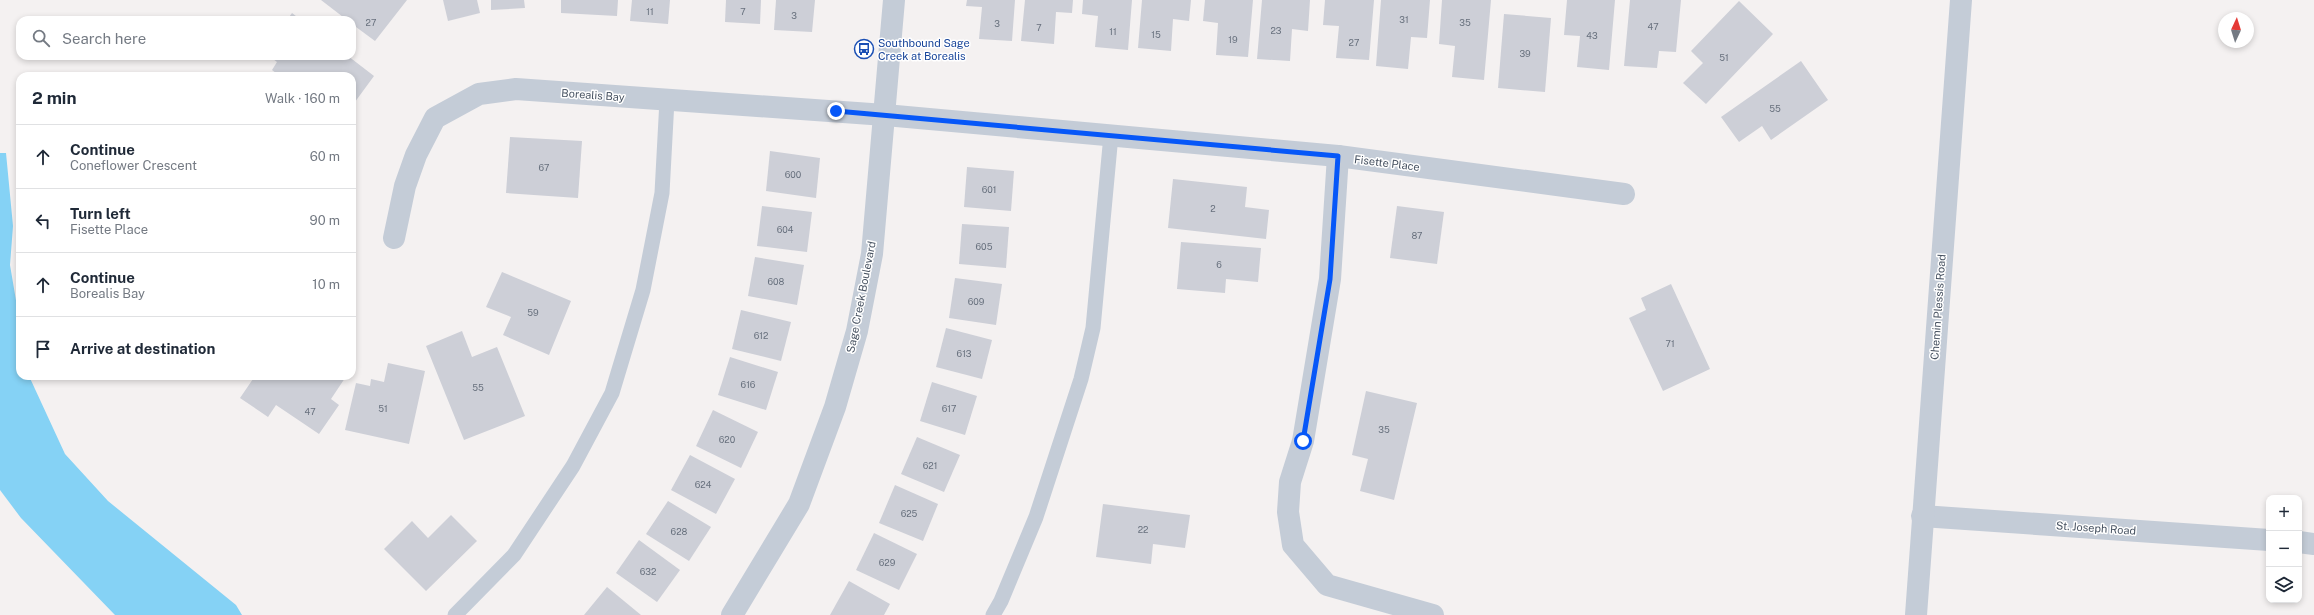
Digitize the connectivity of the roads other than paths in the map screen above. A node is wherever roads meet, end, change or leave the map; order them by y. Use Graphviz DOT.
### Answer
graph roads {
  1 [pos="894,0"];
  2 [pos="1961,0"];
  3 [pos="667,100"];
  4 [pos="886,115"];
  5 [pos="1111,136"];
  6 [pos="1338,156"];
  7 [pos="1624,194"];
  8 [pos="394,238"];
  9 [pos="1922,516"];
  10 [pos="2266,540"];
  11 [pos="2302,542"];
  12 [pos="2314,544"];
  13 [pos="455,615"];
  14 [pos="732,615"];
  15 [pos="993,615"];
  16 [pos="1434,615"];
  17 [pos="1916,615"];
  1 -- 4 [label="street, Sage Creek Boulevard"];
  2 -- 9 [label="street, Chemin Plessis Road"];
  3 -- 4 [label="street, Borealis Bay"];
  3 -- 8 [label="street, Borealis Bay"];
  3 -- 13 [label="lane"];
  4 -- 5 [label="street, Fisette Place"];
  4 -- 14 [label="street, Sage Creek Boulevard"];
  5 -- 6 [label="street, Fisette Place"];
  5 -- 15 [label="lane"];
  6 -- 7 [label="street, Fisette Place"];
  6 -- 16 [label="street"];
  9 -- 10 [label="street, St. Joseph Road"];
  9 -- 17 [label="street, Chemin Plessis Road"];
  11 -- 12 [label="street"];
}
